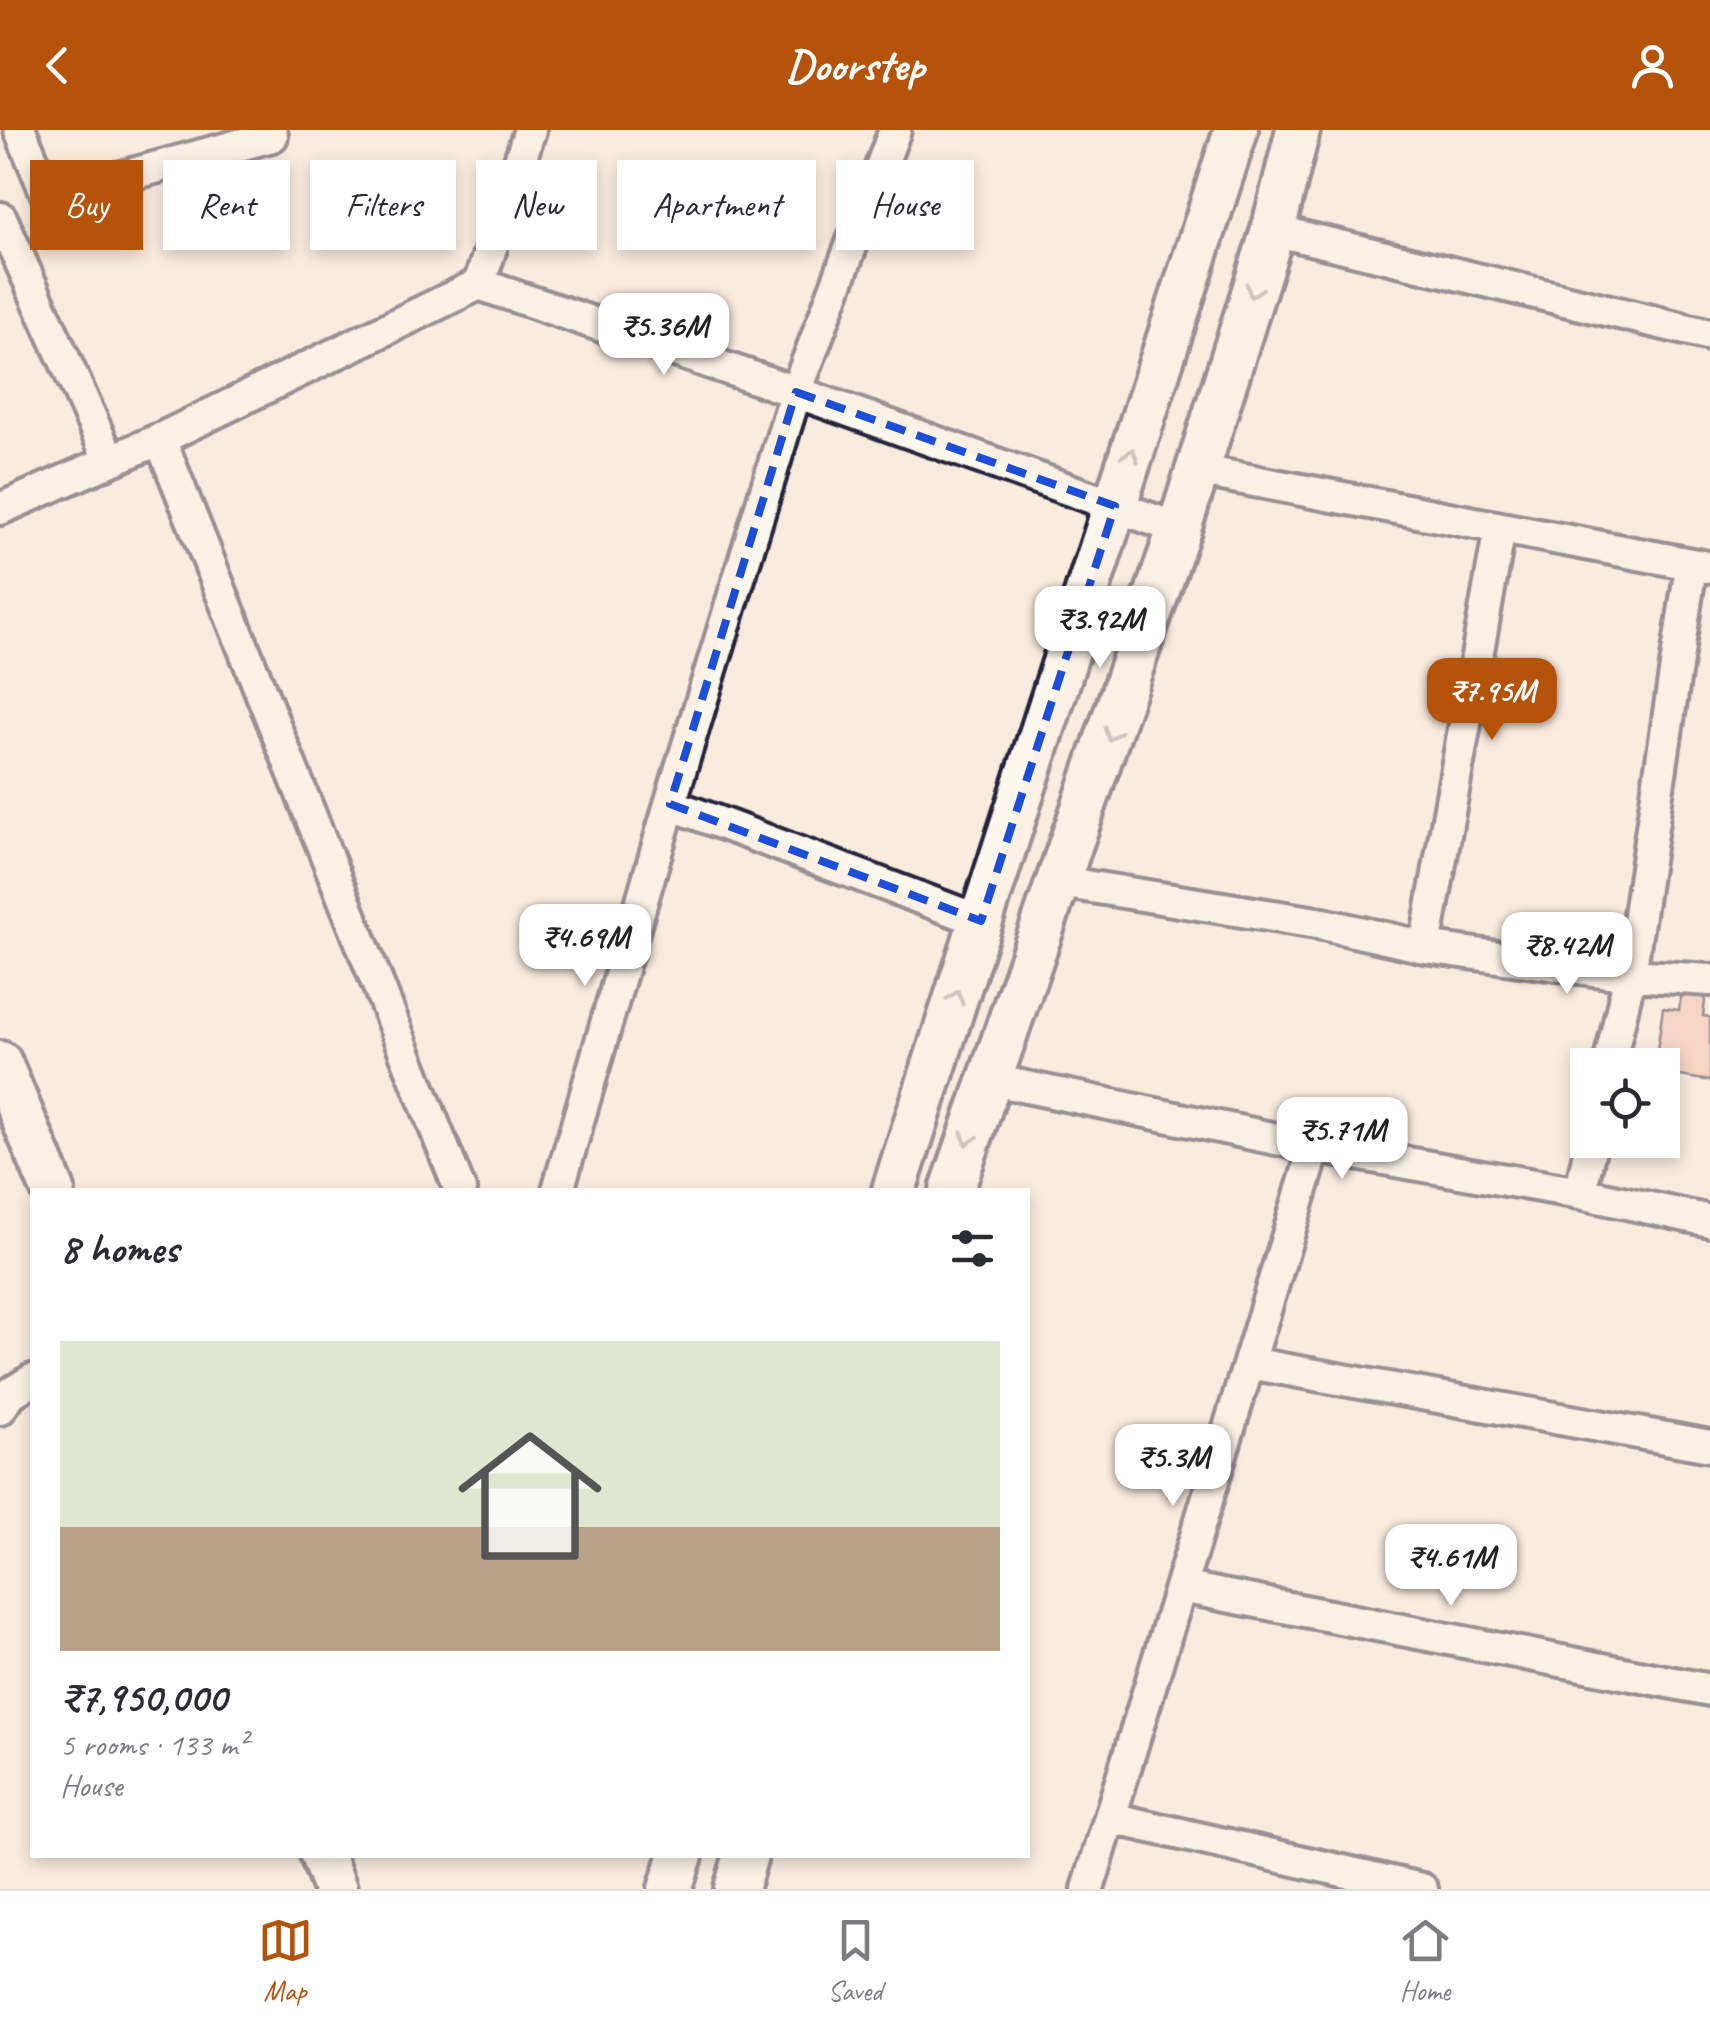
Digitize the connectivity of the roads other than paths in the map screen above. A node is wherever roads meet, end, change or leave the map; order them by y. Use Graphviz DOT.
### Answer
graph roads {
  1 [pos="20,130"];
  2 [pos="270,130"];
  3 [pos="530,130"];
  4 [pos="895,130"];
  5 [pos="1235,130"];
  6 [pos="1298,130"];
  7 [pos="33,160"];
  8 [pos="143,171"];
  9 [pos="30,205"];
  10 [pos="0,218"];
  11 [pos="1273,230"];
  12 [pos="480,284"];
  13 [pos="1710,335"];
  14 [pos="796,392"];
  15 [pos="160,439"];
  16 [pos="110,461"];
  17 [pos="1196,470"];
  18 [pos="1115,506"];
  19 [pos="0,509"];
  20 [pos="1500,528"];
  21 [pos="1179,529"];
  22 [pos="1700,567"];
  23 [pos="670,804"];
  24 [pos="1060,882"];
  25 [pos="981,920"];
  26 [pos="1426,948"];
  27 [pos="1630,975"];
  28 [pos="1710,980"];
  29 [pos="1614,1048"];
  30 [pos="0,1063"];
  31 [pos="988,1079"];
  32 [pos="1315,1147"];
  33 [pos="1588,1158"];
  34 [pos="52,1188"];
  35 [pos="459,1188"];
  36 [pos="559,1188"];
  37 [pos="895,1188"];
  38 [pos="953,1188"];
  39 [pos="1580,1193"];
  40 [pos="1710,1222"];
  41 [pos="1249,1364"];
  42 [pos="30,1381"];
  43 [pos="0,1410"];
  44 [pos="1710,1446"];
  45 [pos="1181,1588"];
  46 [pos="1710,1690"];
  47 [pos="1111,1818"];
  48 [pos="323,1858"];
  49 [pos="679,1858"];
  50 [pos="745,1858"];
  51 [pos="1401,1887"];
  52 [pos="336,1889"];
  53 [pos="670,1889"];
  54 [pos="736,1889"];
  55 [pos="1088,1889"];
  1 -- 7 [label="street"];
  2 -- 8 [label="street"];
  3 -- 12 [label="street"];
  4 -- 14 [label="street"];
  18 -- 5 [label="street, one-way"];
  6 -- 11 [label="street"];
  9 -- 10 [label="street"];
  10 -- 16 [label="street"];
  11 -- 13 [label="street"];
  11 -- 17 [label="street, one-way"];
  12 -- 14 [label="street"];
  12 -- 15 [label="street"];
  14 -- 18 [label="street"];
  14 -- 23 [label="street"];
  15 -- 16 [label="street"];
  15 -- 35 [label="street"];
  16 -- 19 [label="street"];
  17 -- 20 [label="street"];
  17 -- 21 [label="street"];
  18 -- 21 [label="street"];
  18 -- 25 [label="street"];
  20 -- 22 [label="street"];
  20 -- 26 [label="street"];
  21 -- 24 [label="street, one-way"];
  22 -- 27 [label="street"];
  23 -- 25 [label="street"];
  23 -- 36 [label="street"];
  24 -- 26 [label="street"];
  24 -- 31 [label="street"];
  37 -- 25 [label="street, one-way"];
  26 -- 27 [label="street"];
  27 -- 28 [label="street"];
  27 -- 29 [label="street"];
  30 -- 34 [label="street"];
  31 -- 32 [label="street"];
  31 -- 38 [label="street, one-way"];
  32 -- 39 [label="street"];
  32 -- 41 [label="street"];
  33 -- 39 [label="street"];
  39 -- 40 [label="street"];
  41 -- 44 [label="street"];
  41 -- 45 [label="street"];
  42 -- 43 [label="street"];
  45 -- 46 [label="street"];
  45 -- 47 [label="street"];
  47 -- 51 [label="street"];
  47 -- 55 [label="street"];
  48 -- 52 [label="street"];
  49 -- 53 [label="street"];
  50 -- 54 [label="street"];
}
